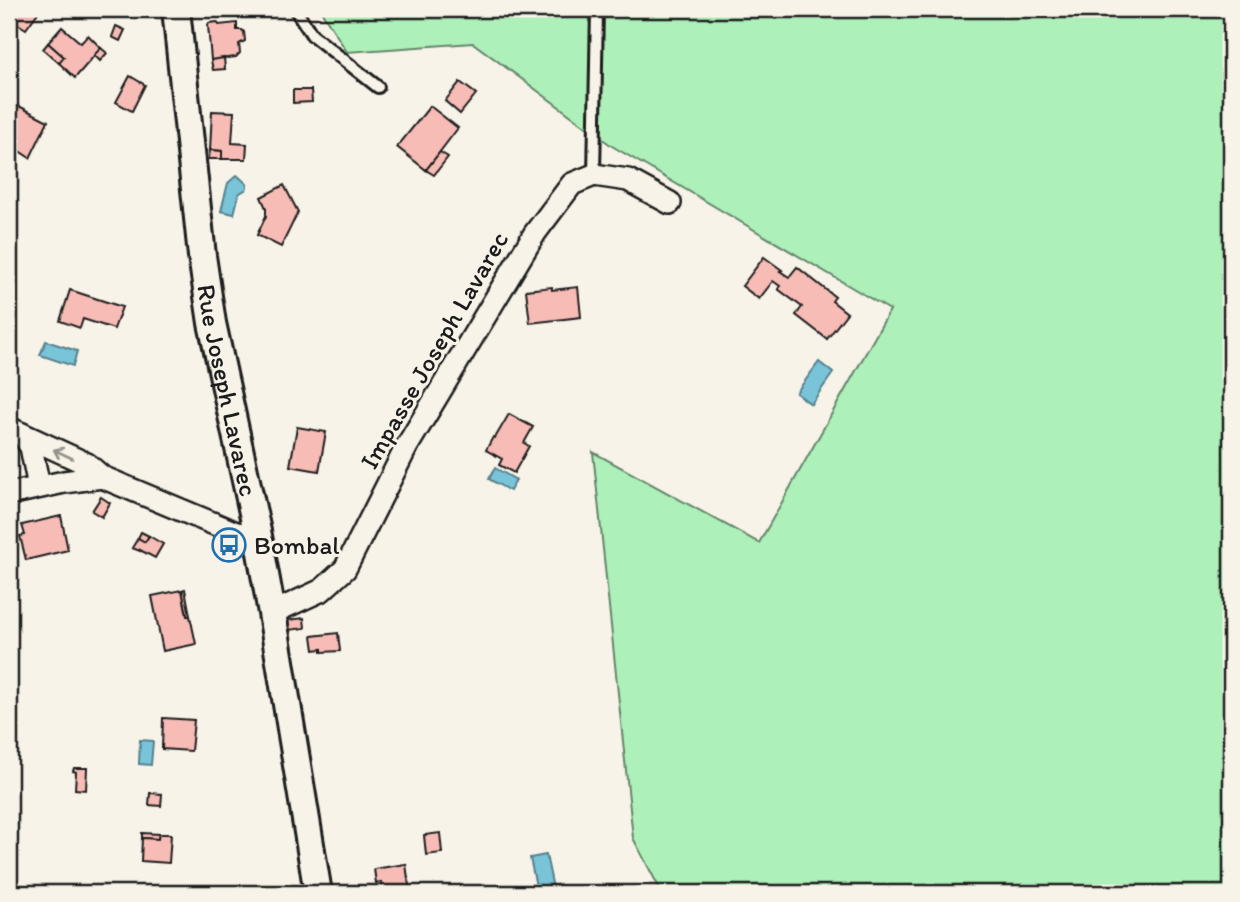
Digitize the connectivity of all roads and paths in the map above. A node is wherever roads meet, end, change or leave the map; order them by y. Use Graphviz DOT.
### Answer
graph roads {
  1 [pos="176,9"];
  2 [pos="295,9"];
  3 [pos="597,9"];
  4 [pos="378,87"];
  5 [pos="594,175"];
  6 [pos="670,203"];
  7 [pos="15,431"];
  8 [pos="102,477"];
  9 [pos="39,487"];
  10 [pos="9,494"];
  11 [pos="258,536"];
  12 [pos="272,613"];
  13 [pos="318,893"];
  1 -- 11 [label="street, Rue Joseph Lavarec"];
  2 -- 4 [label="lane"];
  3 -- 5 [label="lane"];
  5 -- 6 [label="street"];
  5 -- 12 [label="street, Impasse Joseph Lavarec"];
  8 -- 7 [label="street, one-way"];
  7 -- 9 [label="street"];
  8 -- 9 [label="street"];
  8 -- 11 [label="street"];
  9 -- 10 [label="street"];
  11 -- 12 [label="street, Rue Joseph Lavarec"];
  12 -- 13 [label="street, Rue Joseph Lavarec"];
}
